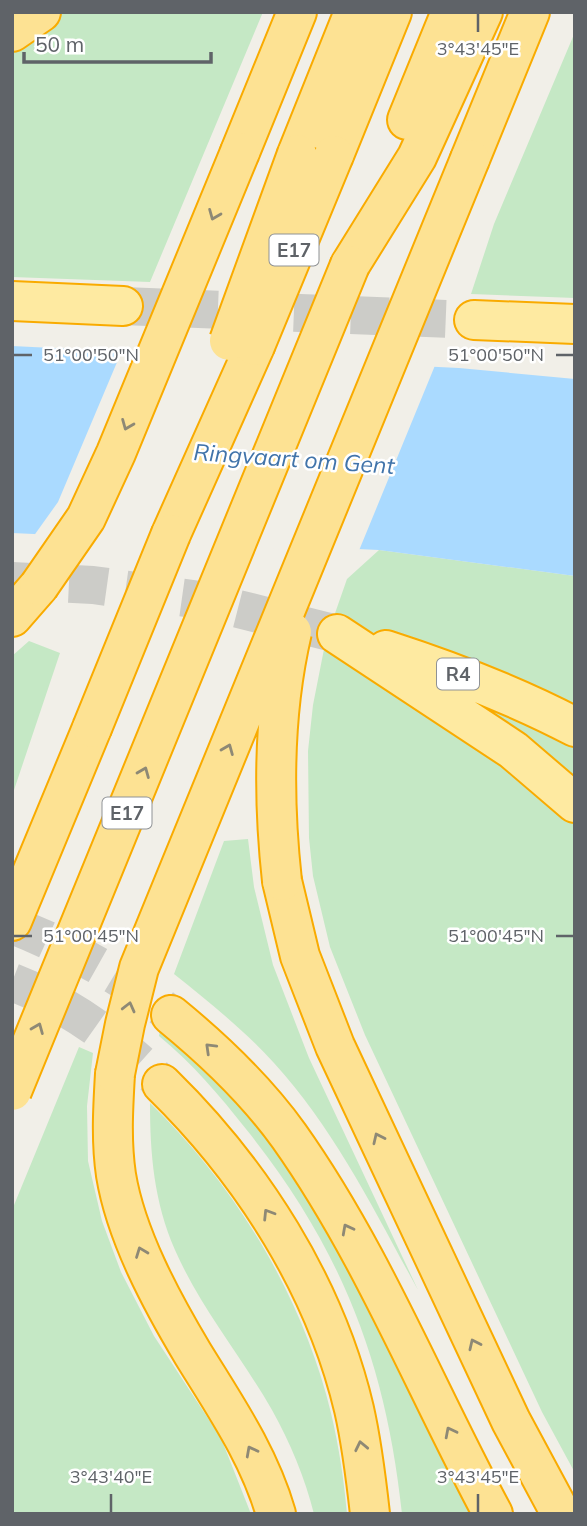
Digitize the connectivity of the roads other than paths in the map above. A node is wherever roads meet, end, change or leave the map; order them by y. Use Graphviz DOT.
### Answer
graph roads {
  1 [pos="41,12"];
  2 [pos="297,12"];
  3 [pos="354,12"];
  4 [pos="392,12"];
  5 [pos="451,12"];
  6 [pos="483,12"];
  7 [pos="530,12"];
  8 [pos="12,32"];
  9 [pos="316,154"];
  10 [pos="405,157"];
  11 [pos="12,301"];
  12 [pos="123,306"];
  13 [pos="474,320"];
  14 [pos="575,324"];
  15 [pos="319,526"];
  16 [pos="12,617"];
  17 [pos="575,726"];
  18 [pos="575,803"];
  19 [pos="12,921"];
  20 [pos="171,1015"];
  21 [pos="162,1084"];
  22 [pos="12,1091"];
  23 [pos="276,1514"];
  24 [pos="370,1514"];
  25 [pos="493,1514"];
  26 [pos="561,1514"];
  1 -- 8 [label="highway"];
  2 -- 16 [label="highway, one-way, bridge"];
  3 -- 9 [label="highway, E17"];
  4 -- 9 [label="highway, E17"];
  5 -- 10 [label="highway, E17"];
  6 -- 10 [label="highway, E17"];
  7 -- 15 [label="highway, bridge"];
  9 -- 19 [label="highway, E17, bridge"];
  22 -- 10 [label="highway, E17, one-way, bridge"];
  11 -- 12 [label="highway"];
  13 -- 14 [label="highway"];
  23 -- 15 [label="highway, one-way, bridge"];
  26 -- 15 [label="highway, one-way, bridge"];
  17 -- 18 [label="highway, R4"];
  25 -- 20 [label="highway, one-way"];
  24 -- 21 [label="highway, one-way"];
}
